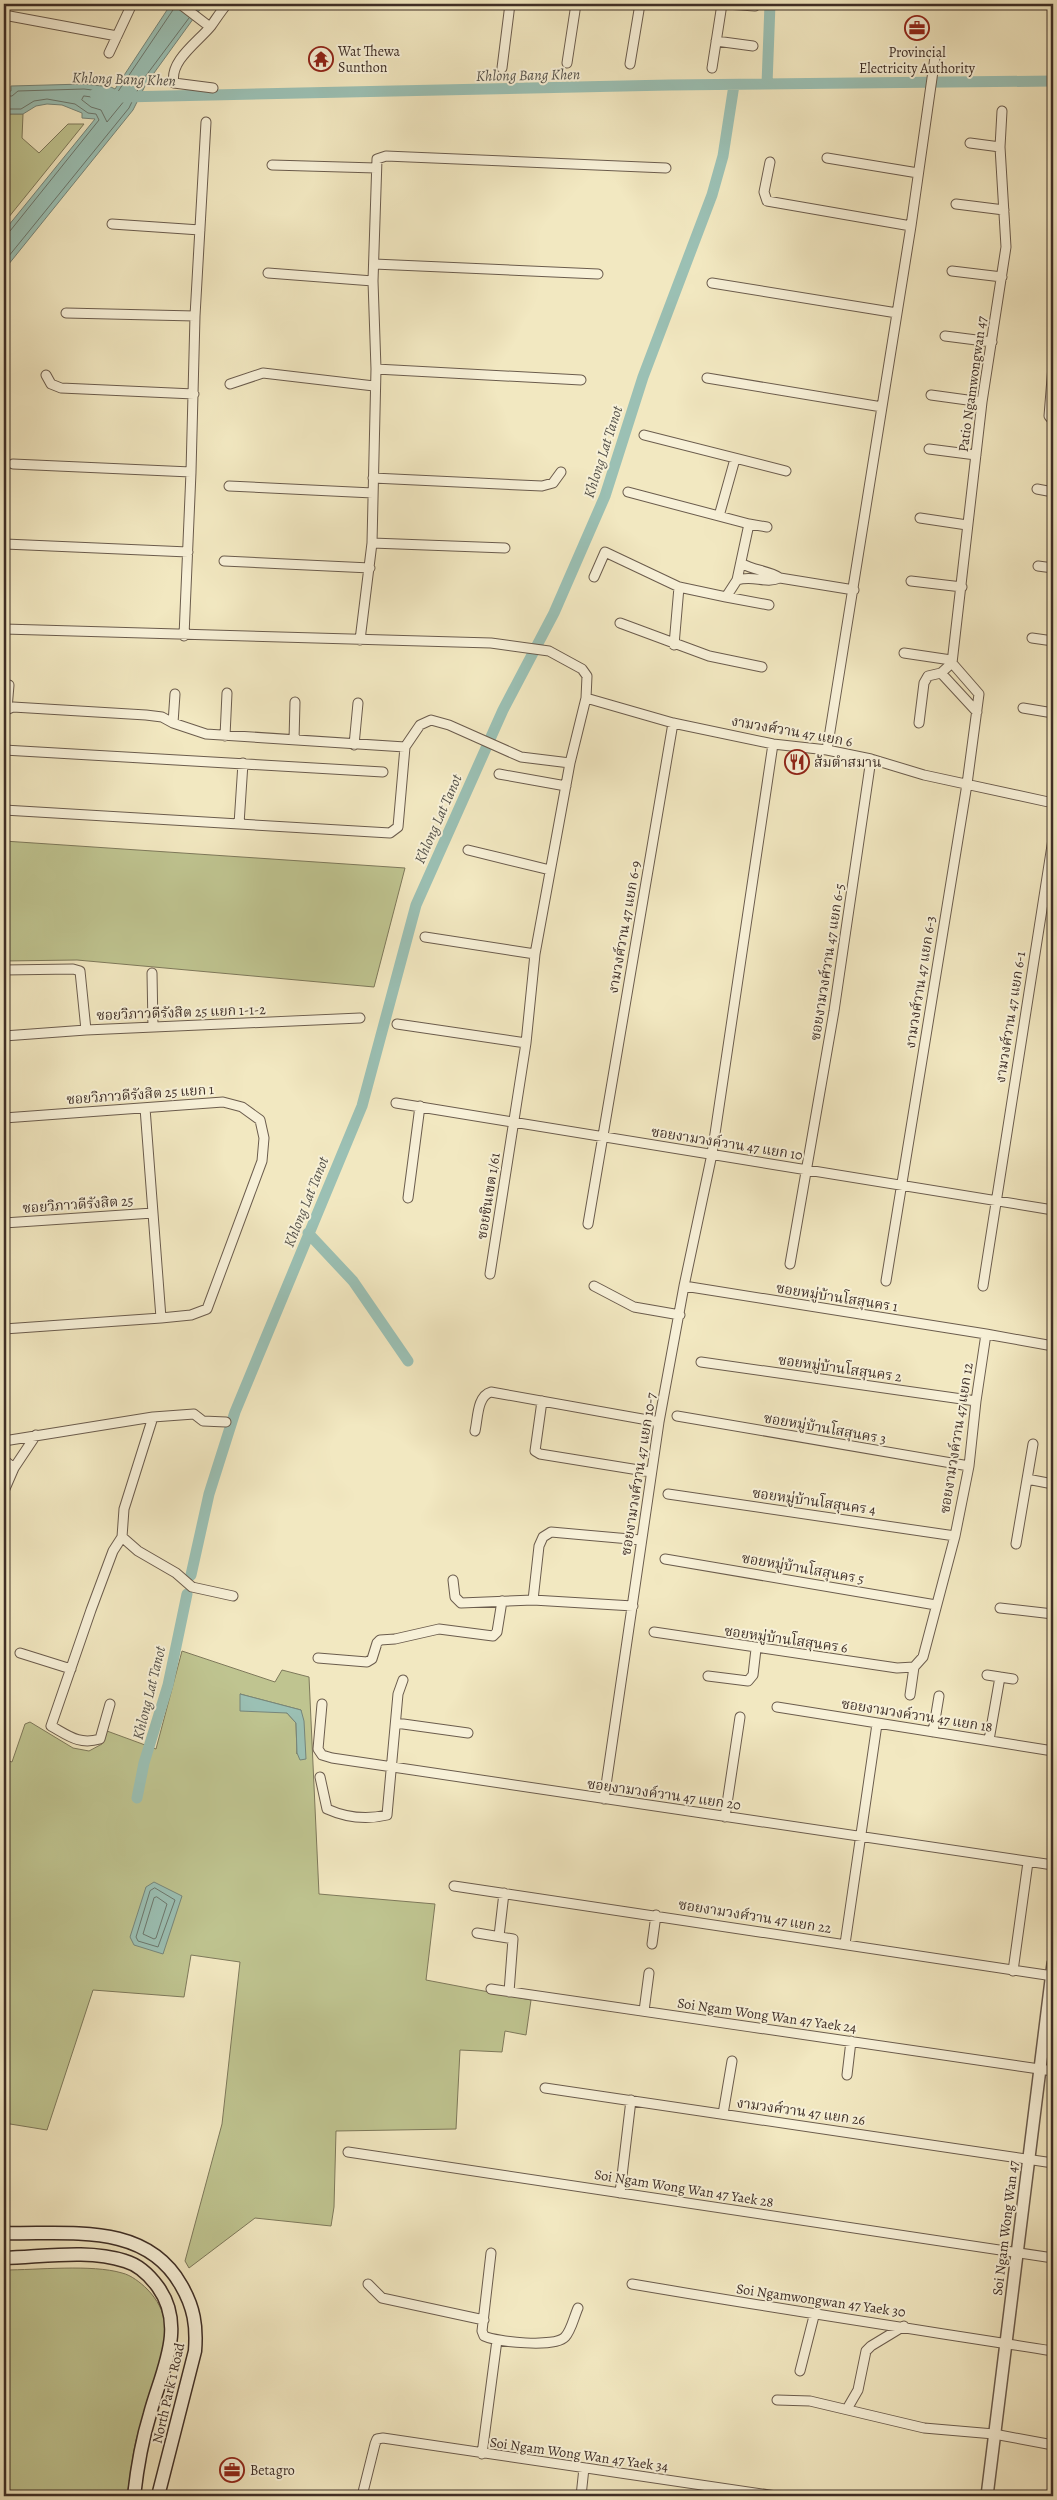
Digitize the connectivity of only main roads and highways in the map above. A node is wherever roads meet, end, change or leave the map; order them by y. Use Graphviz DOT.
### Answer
graph roads {
  1 [pos="4,2233"];
  2 [pos="4,2258"];
  3 [pos="134,2496"];
  4 [pos="158,2496"];
  1 -- 4 [label="main road, North Park 1 Road"];
  2 -- 3 [label="main road, North Park 1 Road"];
}
